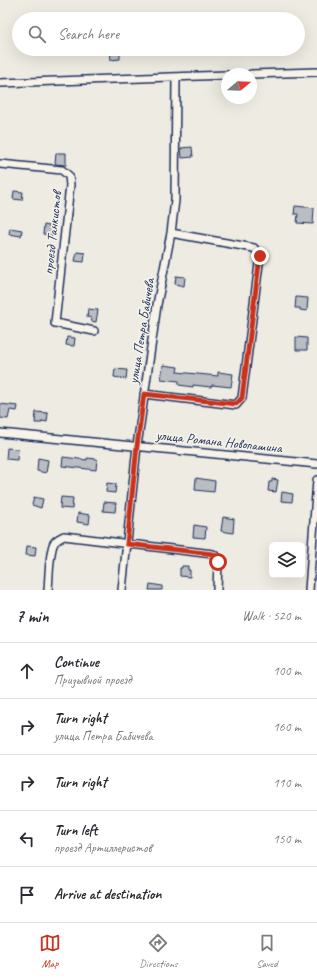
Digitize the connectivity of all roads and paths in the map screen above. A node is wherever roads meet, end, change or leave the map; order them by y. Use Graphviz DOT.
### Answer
graph roads {
  1 [pos="317,72"];
  2 [pos="257,74"];
  3 [pos="221,75"];
  4 [pos="176,77"];
  5 [pos="0,83"];
  6 [pos="0,164"];
  7 [pos="171,233"];
  8 [pos="94,330"];
  9 [pos="144,394"];
  10 [pos="0,433"];
  11 [pos="137,446"];
  12 [pos="317,464"];
  13 [pos="317,480"];
  14 [pos="127,544"];
  15 [pos="48,590"];
  16 [pos="122,590"];
  17 [pos="217,590"];
  18 [pos="308,590"];
  1 -- 2 [label="street"];
  3 -- 4 [label="street"];
  4 -- 5 [label="street"];
  4 -- 7 [label="street, улица Петра Бабичева"];
  6 -- 8 [label="street, проезд Танкистов"];
  7 -- 9 [label="street, улица Петра Бабичева"];
  7 -- 9 [label="street"];
  9 -- 11 [label="street, улица Петра Бабичева"];
  10 -- 11 [label="street, улица Романа Новопашина"];
  11 -- 12 [label="street, улица Романа Новопашина"];
  11 -- 14 [label="street, улица Петра Бабичева"];
  13 -- 18 [label="street"];
  14 -- 15 [label="street"];
  14 -- 16 [label="street, улица Петра Бабичева"];
  14 -- 17 [label="street"];
}
